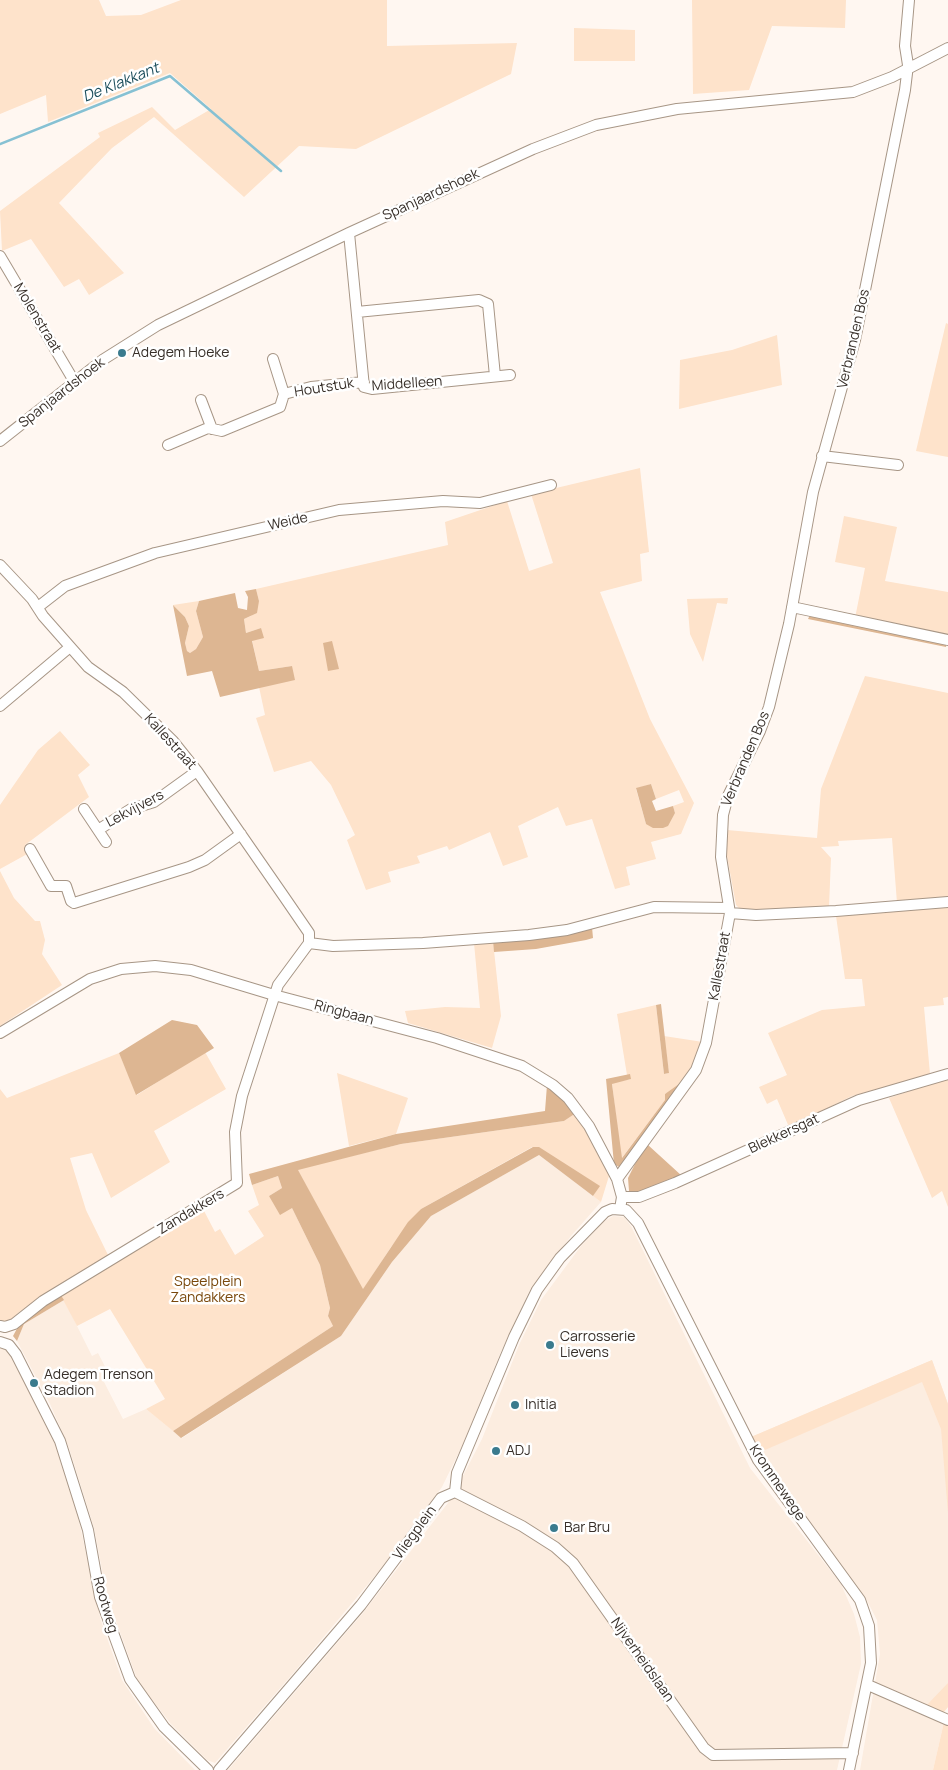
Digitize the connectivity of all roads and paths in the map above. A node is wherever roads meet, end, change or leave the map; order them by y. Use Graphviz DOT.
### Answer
graph roads {
  1 [pos="909,0"];
  2 [pos="948,48"];
  3 [pos="908,69"];
  4 [pos="349,233"];
  5 [pos="0,256"];
  6 [pos="357,312"];
  7 [pos="273,359"];
  8 [pos="510,375"];
  9 [pos="495,376"];
  10 [pos="74,381"];
  11 [pos="364,382"];
  12 [pos="284,394"];
  13 [pos="201,400"];
  14 [pos="212,429"];
  15 [pos="0,441"];
  16 [pos="168,445"];
  17 [pos="822,456"];
  18 [pos="898,465"];
  19 [pos="551,485"];
  20 [pos="0,565"];
  21 [pos="38,607"];
  22 [pos="792,607"];
  23 [pos="948,640"];
  24 [pos="70,647"];
  25 [pos="0,706"];
  26 [pos="197,770"];
  27 [pos="84,809"];
  28 [pos="98,830"];
  29 [pos="241,834"];
  30 [pos="106,842"];
  31 [pos="30,849"];
  32 [pos="948,902"];
  33 [pos="729,910"];
  34 [pos="309,943"];
  35 [pos="274,995"];
  36 [pos="0,1033"];
  37 [pos="948,1074"];
  38 [pos="617,1179"];
  39 [pos="622,1197"];
  40 [pos="620,1209"];
  41 [pos="3,1326"];
  42 [pos="2,1342"];
  43 [pos="454,1492"];
  44 [pos="868,1685"];
  45 [pos="947,1718"];
  46 [pos="853,1753"];
  47 [pos="208,1770"];
  48 [pos="219,1770"];
  49 [pos="849,1770"];
  1 -- 3 [label="street, Verbranden Bos"];
  2 -- 3 [label="street, Spanjaardshoek"];
  3 -- 4 [label="street, Spanjaardshoek"];
  3 -- 17 [label="street, Verbranden Bos"];
  4 -- 6 [label="street, Middelleen"];
  4 -- 10 [label="street, Spanjaardshoek"];
  5 -- 10 [label="street, Molenstraat"];
  6 -- 9 [label="street"];
  6 -- 11 [label="street, Middelleen"];
  7 -- 12 [label="street, Houtstuk"];
  8 -- 9 [label="street, Middelleen"];
  9 -- 11 [label="street, Middelleen"];
  10 -- 15 [label="street, Spanjaardshoek"];
  11 -- 12 [label="street, Houtstuk"];
  12 -- 14 [label="street, Houtstuk"];
  13 -- 14 [label="street"];
  14 -- 16 [label="street, Houtstuk"];
  17 -- 18 [label="street"];
  17 -- 22 [label="street, Verbranden Bos"];
  19 -- 21 [label="street, Weide"];
  20 -- 21 [label="street, Kallestraat"];
  21 -- 24 [label="street, Kallestraat"];
  22 -- 23 [label="street"];
  22 -- 33 [label="street, Verbranden Bos"];
  24 -- 25 [label="street"];
  24 -- 26 [label="street, Kallestraat"];
  26 -- 28 [label="street, Lekvijvers"];
  26 -- 29 [label="street, Kallestraat"];
  27 -- 28 [label="street, Lekvijvers"];
  28 -- 30 [label="street, Lekvijvers"];
  29 -- 31 [label="street"];
  29 -- 34 [label="street, Kallestraat"];
  32 -- 33 [label="street, Kallestraat"];
  33 -- 34 [label="street, Kallestraat"];
  33 -- 38 [label="street, Kallestraat"];
  34 -- 35 [label="street"];
  35 -- 36 [label="street, Ringbaan"];
  35 -- 38 [label="street, Ringbaan"];
  35 -- 41 [label="street, Zandakkers"];
  37 -- 39 [label="street, Blekkersgat"];
  38 -- 39 [label="street, Ringbaan"];
  39 -- 40 [label="street, Ringbaan"];
  40 -- 43 [label="street"];
  40 -- 44 [label="street, Krommewege"];
  42 -- 47 [label="street, Rootweg"];
  43 -- 46 [label="street, Nijverheidslaan"];
  43 -- 48 [label="street, Vliegplein"];
  44 -- 45 [label="street"];
  44 -- 46 [label="street, Krommewege"];
  46 -- 49 [label="street, Krommewege"];
}
